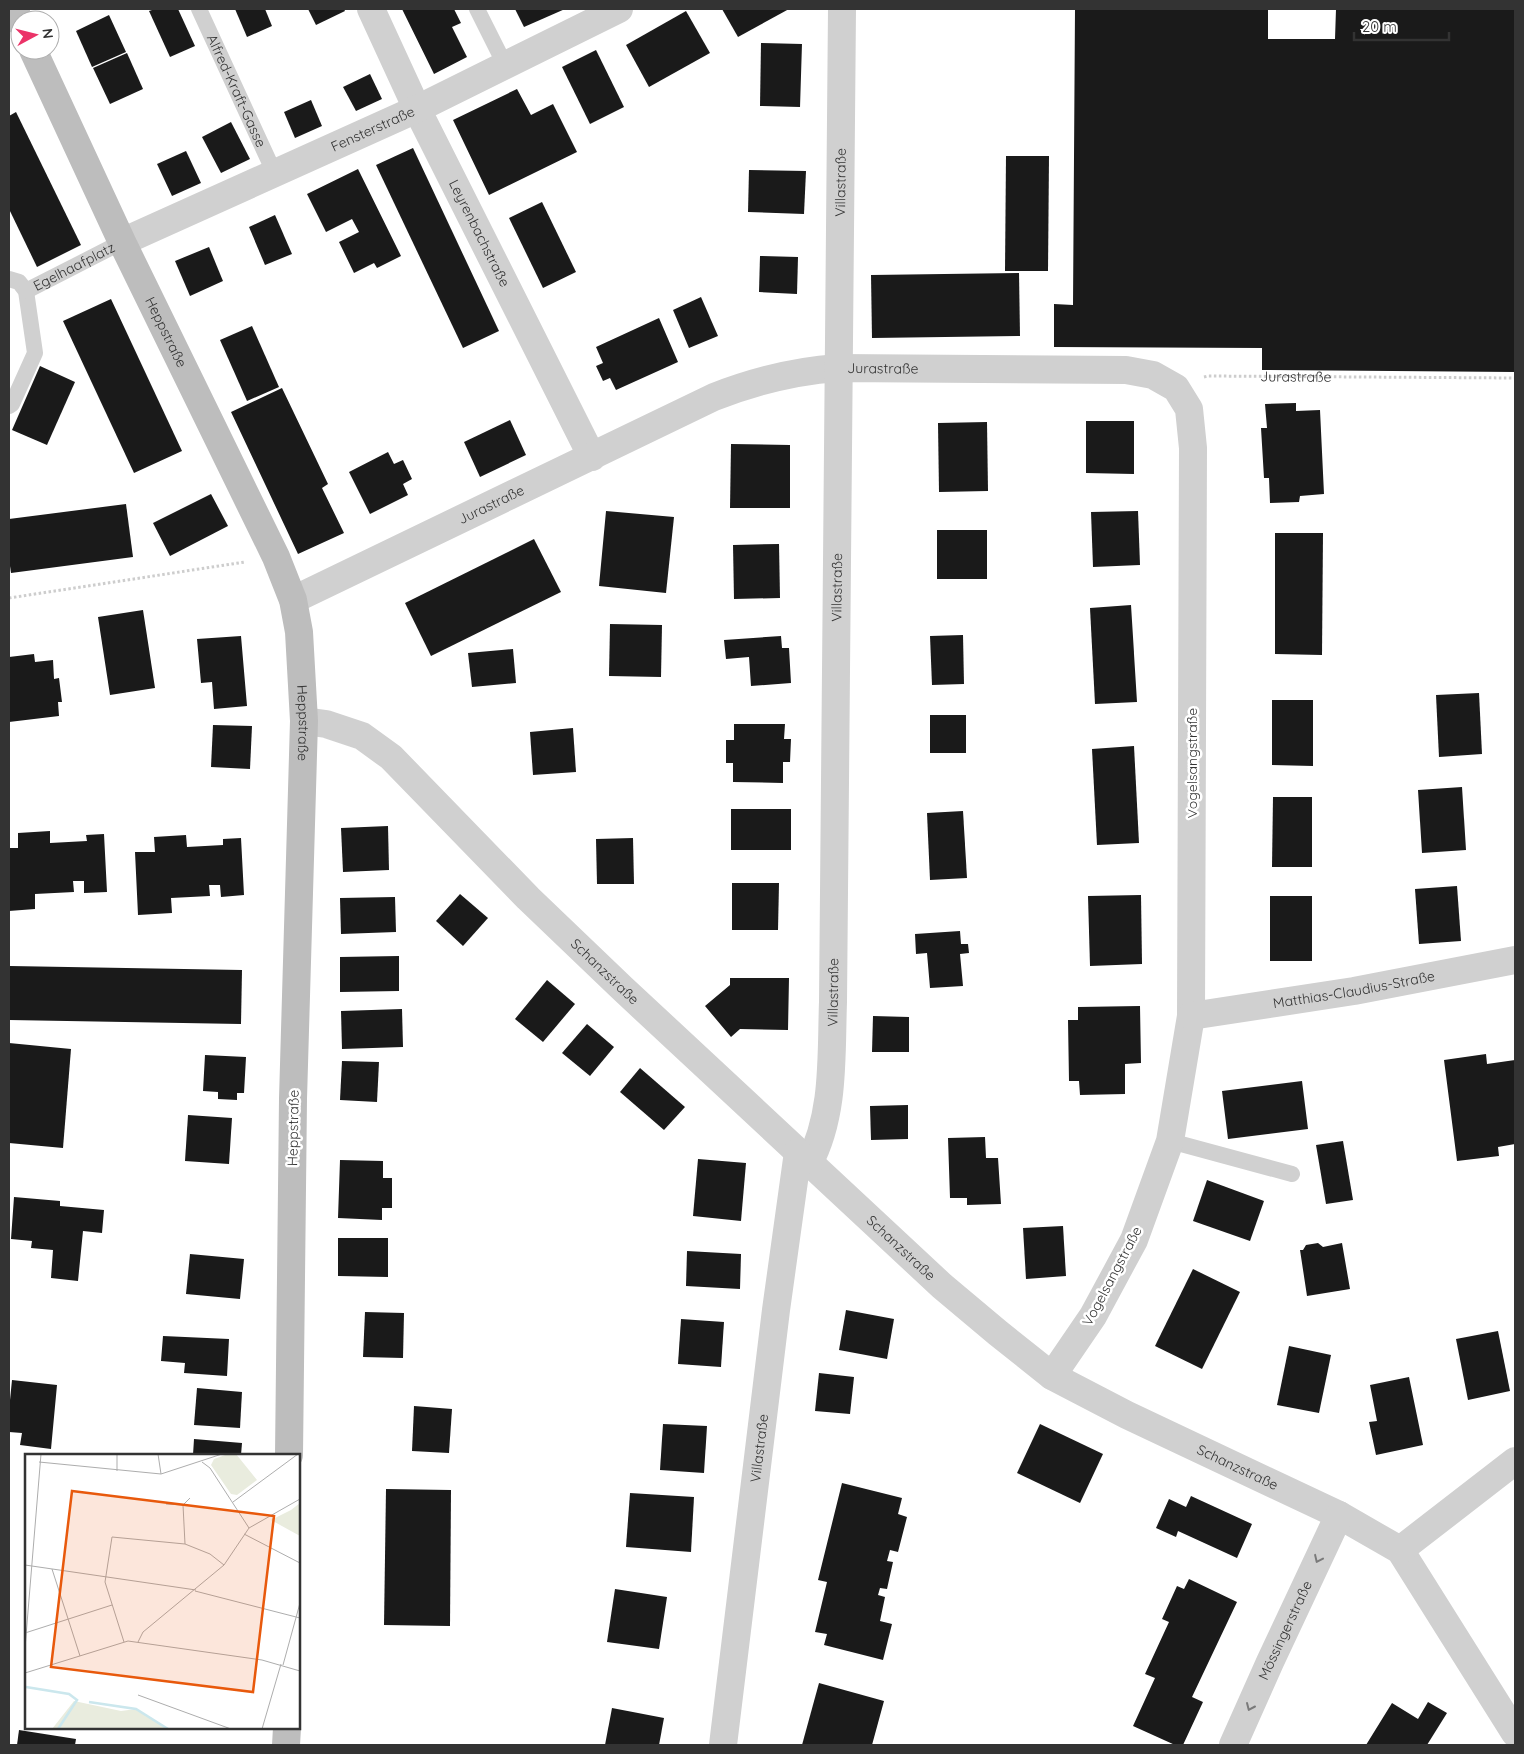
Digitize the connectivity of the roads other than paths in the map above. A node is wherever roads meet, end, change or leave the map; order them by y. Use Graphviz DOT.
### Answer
graph roads {
  1 [pos="200,9"];
  2 [pos="371,9"];
  3 [pos="477,9"];
  4 [pos="619,9"];
  5 [pos="842,9"];
  6 [pos="38,60"];
  7 [pos="505,65"];
  8 [pos="417,109"];
  9 [pos="274,172"];
  10 [pos="122,242"];
  11 [pos="9,279"];
  12 [pos="26,291"];
  13 [pos="838,368"];
  14 [pos="1176,388"];
  15 [pos="9,406"];
  16 [pos="592,456"];
  17 [pos="293,600"];
  18 [pos="304,721"];
  19 [pos="1515,960"];
  20 [pos="1191,1016"];
  21 [pos="1170,1141"];
  22 [pos="804,1158"];
  23 [pos="1292,1174"];
  24 [pos="1052,1376"];
  25 [pos="290,1454"];
  26 [pos="1515,1461"];
  27 [pos="1339,1515"];
  28 [pos="1400,1550"];
  29 [pos="287,1729"];
  30 [pos="1515,1733"];
  31 [pos="286,1745"];
  32 [pos="723,1745"];
  33 [pos="1233,1745"];
  1 -- 9 [label="lane, Alfred-Kraft-Gasse"];
  2 -- 8 [label="street, Leyrenbachstraße"];
  3 -- 7 [label="lane"];
  4 -- 7 [label="street, Fensterstraße"];
  5 -- 13 [label="street, Villastraße"];
  6 -- 10 [label="street, Heppstraße"];
  7 -- 8 [label="street, Fensterstraße"];
  8 -- 9 [label="street, Fensterstraße"];
  8 -- 16 [label="street, Leyrenbachstraße"];
  9 -- 10 [label="street, Fensterstraße"];
  10 -- 12 [label="lane, Egelhaafplatz"];
  10 -- 17 [label="street, Heppstraße"];
  11 -- 12 [label="lane, Egelhaafplatz"];
  12 -- 15 [label="lane, Egelhaafplatz"];
  13 -- 14 [label="street, Jurastraße"];
  13 -- 16 [label="street, Jurastraße"];
  13 -- 22 [label="street, Villastraße"];
  14 -- 20 [label="street, Vogelsangstraße"];
  16 -- 17 [label="street, Jurastraße"];
  17 -- 18 [label="street, Heppstraße"];
  18 -- 22 [label="street, Schanzstraße"];
  18 -- 25 [label="street, Heppstraße"];
  19 -- 20 [label="street, Matthias-Claudius-Straße"];
  20 -- 21 [label="street, Vogelsangstraße"];
  21 -- 23 [label="lane"];
  21 -- 24 [label="street, Vogelsangstraße"];
  22 -- 24 [label="street, Schanzstraße"];
  22 -- 32 [label="street, Villastraße"];
  24 -- 27 [label="street, Schanzstraße"];
  26 -- 28 [label="street"];
  27 -- 28 [label="street, Schanzstraße"];
  27 -- 33 [label="street, Mössingerstraße, one-way"];
  28 -- 30 [label="street, Schanzstraße"];
  29 -- 31 [label="street"];
}
